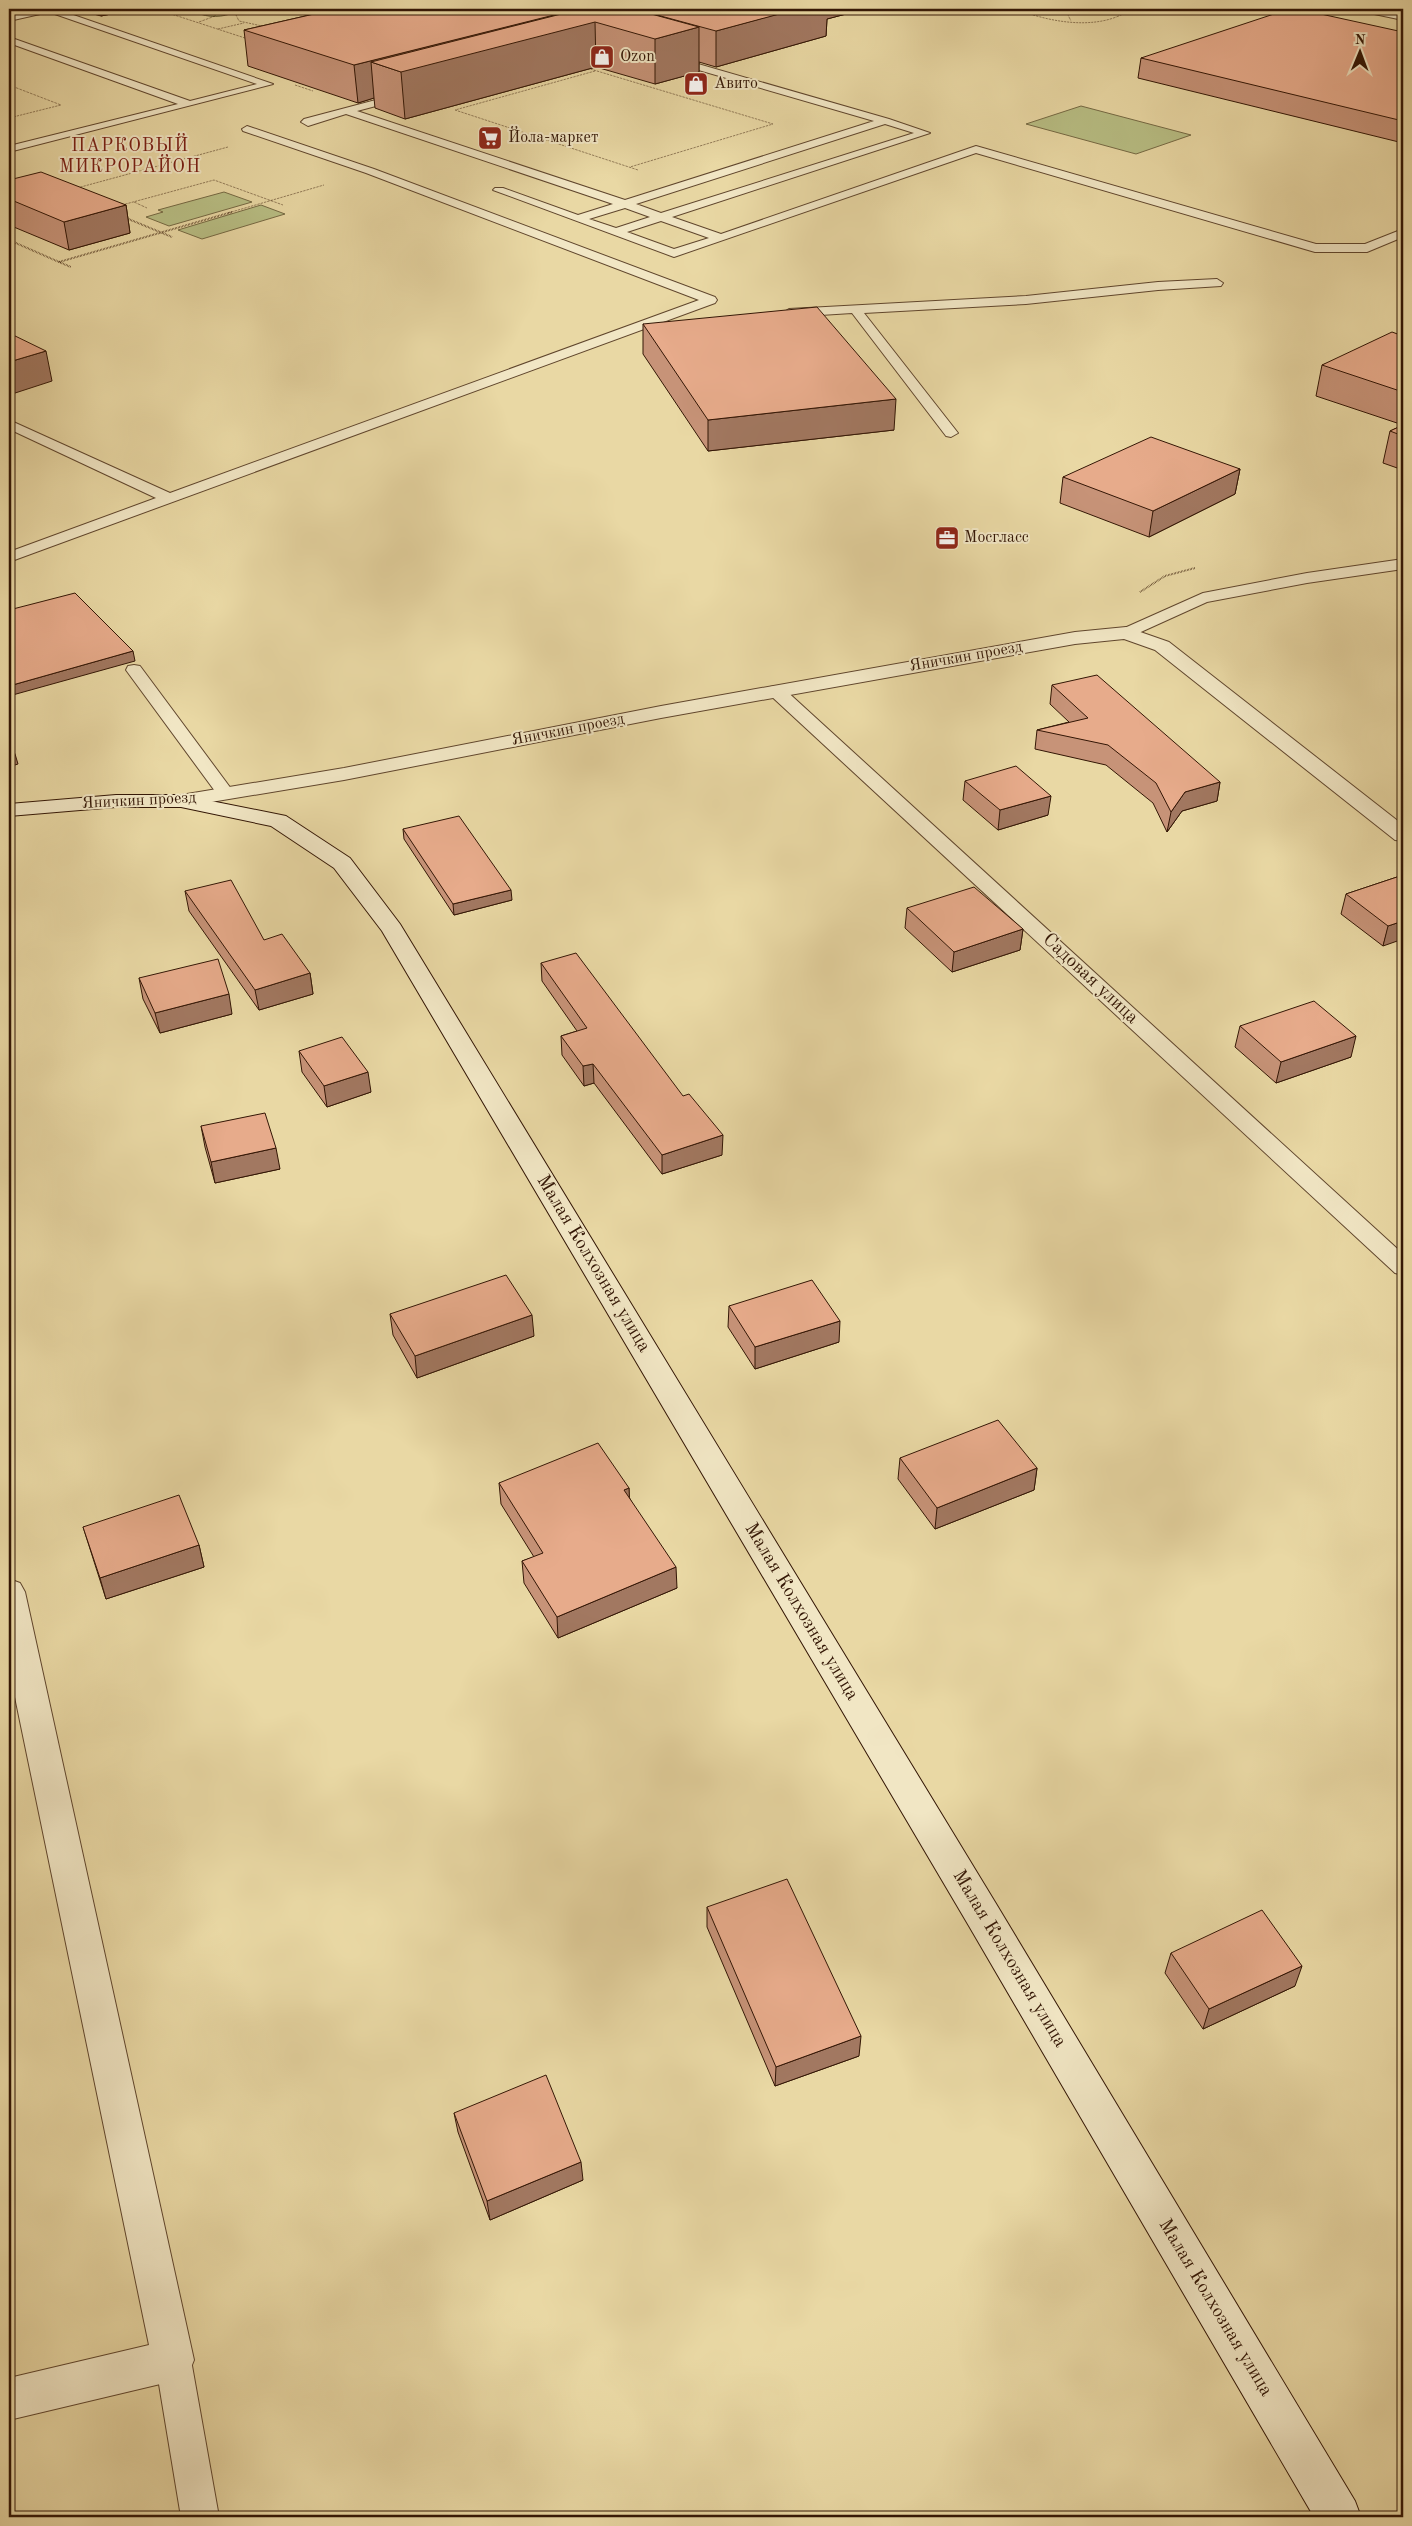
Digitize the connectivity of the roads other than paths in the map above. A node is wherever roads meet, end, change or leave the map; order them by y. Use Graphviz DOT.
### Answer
graph roads {
  1 [pos="49,9"];
  2 [pos="1364,9"];
  3 [pos="1388,9"];
  4 [pos="1403,12"];
  5 [pos="1403,17"];
  6 [pos="9,18"];
  7 [pos="9,40"];
  8 [pos="657,55"];
  9 [pos="415,93"];
  10 [pos="188,104"];
  11 [pos="347,111"];
  12 [pos="885,121"];
  13 [pos="308,123"];
  14 [pos="247,129"];
  15 [pos="9,149"];
  16 [pos="499,190"];
  17 [pos="625,204"];
  18 [pos="661,217"];
  19 [pos="579,218"];
  20 [pos="616,232"];
  21 [pos="1403,232"];
  22 [pos="721,238"];
  23 [pos="1217,283"];
  24 [pos="855,309"];
  25 [pos="780,314"];
  26 [pos="684,323"];
  27 [pos="636,327"];
  28 [pos="9,424"];
  29 [pos="951,433"];
  30 [pos="168,498"];
  31 [pos="9,557"];
  32 [pos="1403,564"];
  33 [pos="1126,633"];
  34 [pos="134,670"];
  35 [pos="776,691"];
  36 [pos="226,794"];
  37 [pos="181,801"];
  38 [pos="9,810"];
  39 [pos="1403,835"];
  40 [pos="1403,1267"];
  41 [pos="9,1592"];
  42 [pos="172,2360"];
  43 [pos="9,2399"];
  44 [pos="200,2517"];
  45 [pos="1339,2517"];
  1 -- 6 [label="lane"];
  1 -- 10 [label="lane"];
  2 -- 5 [label="street"];
  3 -- 4 [label="street"];
  7 -- 10 [label="lane"];
  8 -- 12 [label="lane"];
  9 -- 11 [label="lane"];
  10 -- 15 [label="lane"];
  11 -- 13 [label="lane"];
  11 -- 17 [label="lane"];
  12 -- 17 [label="lane"];
  12 -- 18 [label="lane"];
  14 -- 27 [label="lane"];
  16 -- 19 [label="lane"];
  17 -- 18 [label="lane"];
  17 -- 19 [label="lane"];
  18 -- 20 [label="lane"];
  18 -- 22 [label="lane"];
  19 -- 20 [label="lane"];
  20 -- 22 [label="lane"];
  21 -- 22 [label="lane"];
  23 -- 24 [label="lane"];
  24 -- 25 [label="lane"];
  24 -- 29 [label="lane"];
  26 -- 27 [label="lane"];
  27 -- 30 [label="lane"];
  28 -- 30 [label="lane"];
  30 -- 31 [label="lane"];
  32 -- 33 [label="lane"];
  33 -- 35 [label="street, Яничкин проезд"];
  33 -- 39 [label="street"];
  34 -- 36 [label="lane"];
  35 -- 36 [label="street, Яничкин проезд"];
  35 -- 40 [label="lane, Садовая улица"];
  36 -- 37 [label="street, Яничкин проезд"];
  37 -- 38 [label="street, Яничкин проезд"];
  37 -- 45 [label="street, Малая Колхозная улица"];
  41 -- 42 [label="street"];
  42 -- 43 [label="street"];
  42 -- 44 [label="lane"];
}
